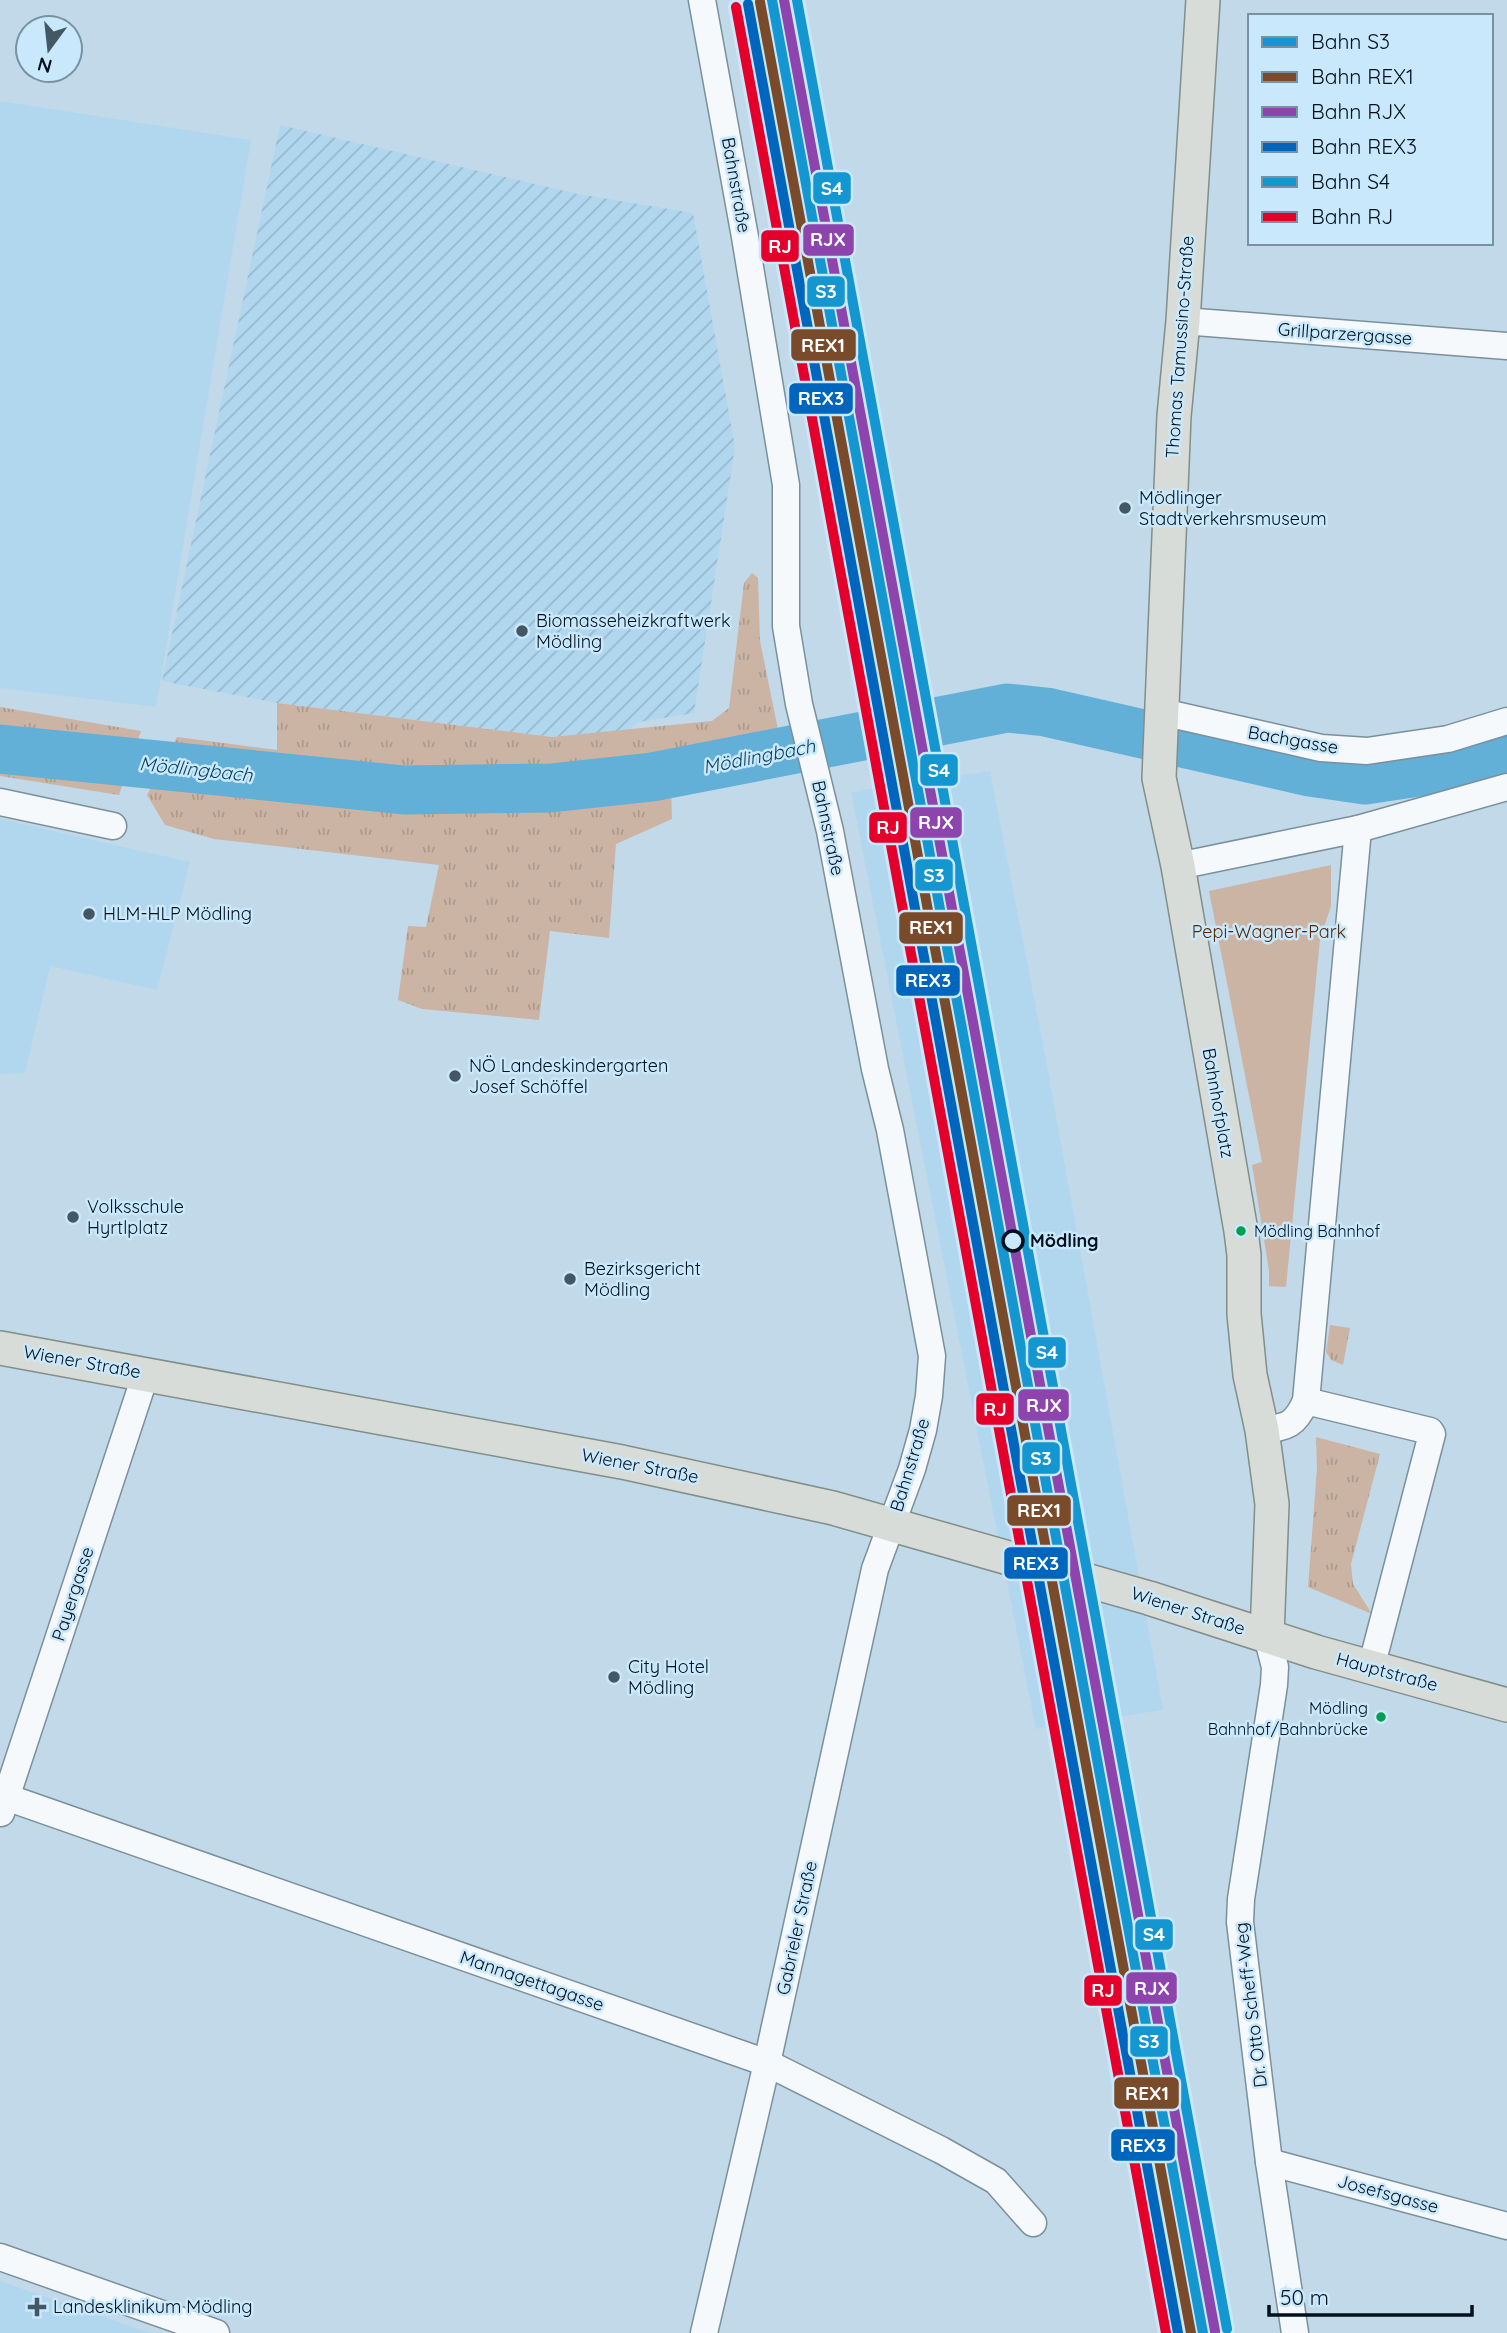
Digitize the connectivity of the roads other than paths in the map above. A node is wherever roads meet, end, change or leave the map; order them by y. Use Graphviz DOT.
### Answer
graph roads {
  1 [pos="702,0"];
  2 [pos="1203,0"];
  3 [pos="1183,321"];
  4 [pos="1507,346"];
  5 [pos="1161,718"];
  6 [pos="1507,720"];
  7 [pos="1159,772"];
  8 [pos="1507,787"];
  9 [pos="0,802"];
  10 [pos="113,826"];
  11 [pos="1358,829"];
  12 [pos="1178,866"];
  13 [pos="0,1348"];
  14 [pos="146,1373"];
  15 [pos="1306,1401"];
  16 [pos="1262,1430"];
  17 [pos="891,1525"];
  18 [pos="1267,1636"];
  19 [pos="1371,1668"];
  20 [pos="1507,1705"];
  21 [pos="2,1802"];
  22 [pos="767,2063"];
  23 [pos="1269,2162"];
  24 [pos="1033,2223"];
  25 [pos="1507,2226"];
  26 [pos="0,2257"];
  27 [pos="216,2333"];
  28 [pos="704,2333"];
  29 [pos="1295,2333"];
  1 -- 17 [label="street, Bahnstraße"];
  2 -- 3 [label="main road, Thomas Tamussino-Straße"];
  3 -- 4 [label="street, Grillparzergasse"];
  3 -- 5 [label="main road, Thomas Tamussino-Straße"];
  5 -- 6 [label="street, Bachgasse"];
  5 -- 7 [label="main road, Thomas Tamussino-Straße"];
  7 -- 12 [label="main road, Bahnhofplatz"];
  8 -- 11 [label="street"];
  9 -- 10 [label="street"];
  11 -- 12 [label="street"];
  11 -- 15 [label="street"];
  12 -- 16 [label="main road, Bahnhofplatz"];
  13 -- 14 [label="main road, Wiener Straße"];
  14 -- 17 [label="main road, Wiener Straße"];
  14 -- 21 [label="street, Payergasse"];
  15 -- 16 [label="street"];
  15 -- 19 [label="street"];
  16 -- 18 [label="main road, Bahnhofplatz"];
  17 -- 18 [label="main road, Wiener Straße"];
  17 -- 22 [label="street, Gabrieler Straße"];
  18 -- 19 [label="main road, Hauptstraße"];
  18 -- 23 [label="street, Dr. Otto Scheff-Weg"];
  19 -- 20 [label="main road, Hauptstraße"];
  21 -- 22 [label="street, Mannagettagasse"];
  22 -- 24 [label="street, Mannagettagasse"];
  22 -- 28 [label="street, Gabrieler Straße"];
  23 -- 25 [label="street, Josefsgasse"];
  23 -- 29 [label="street, Dr. Otto Scheff-Weg"];
  26 -- 27 [label="street"];
}
